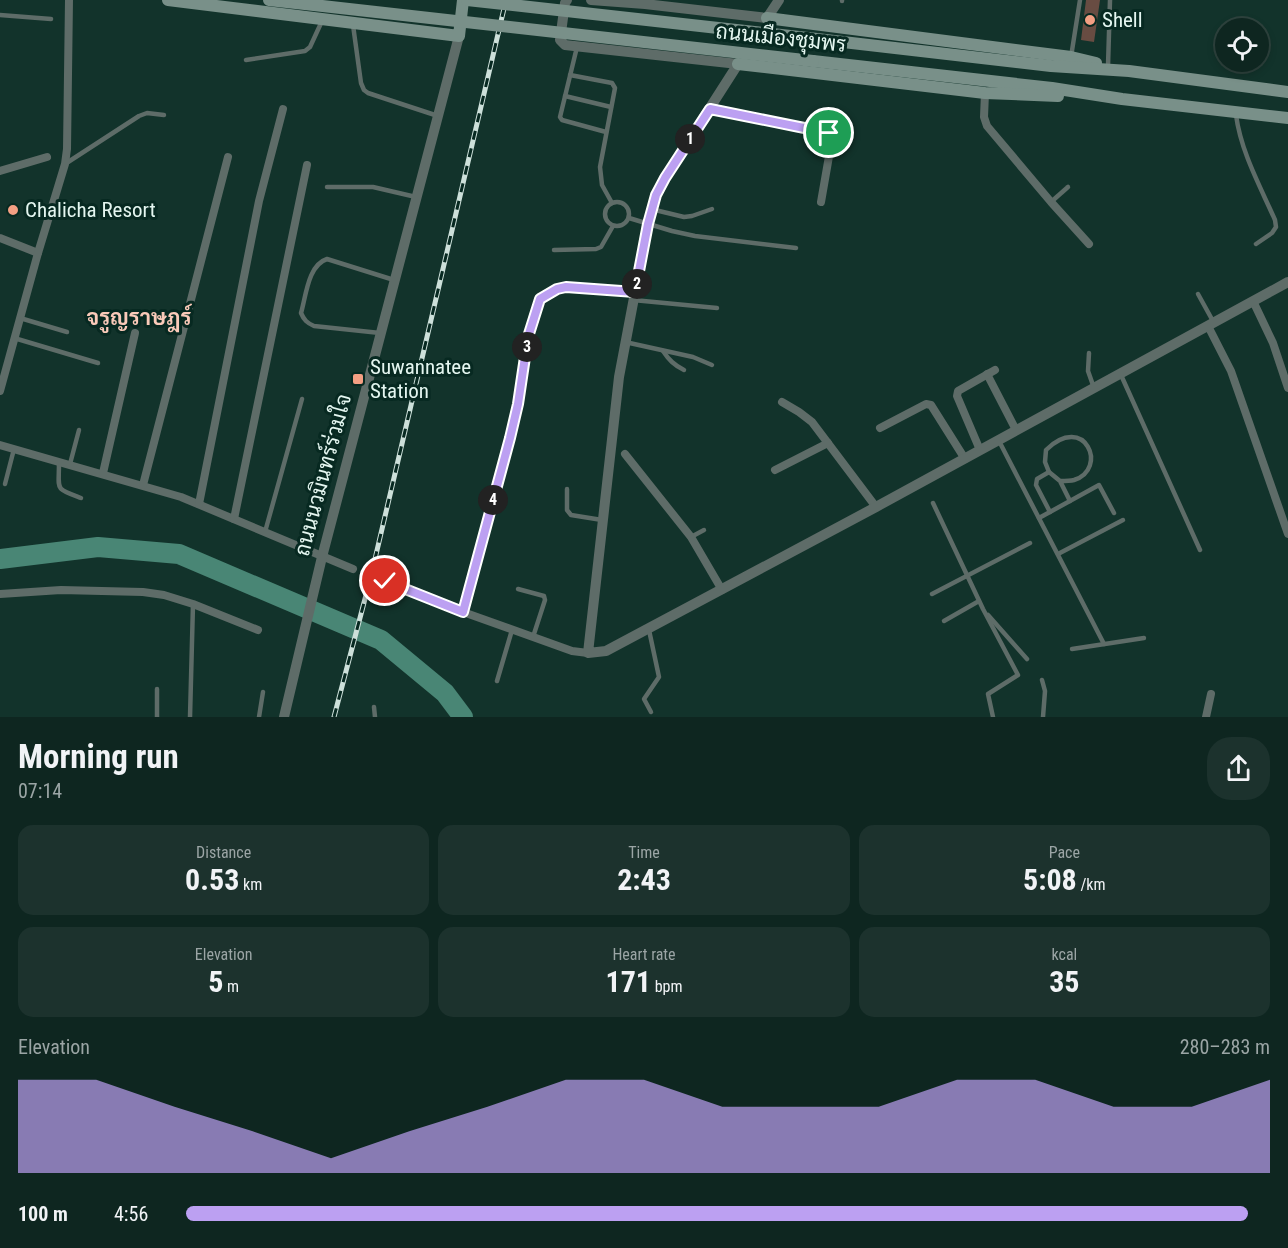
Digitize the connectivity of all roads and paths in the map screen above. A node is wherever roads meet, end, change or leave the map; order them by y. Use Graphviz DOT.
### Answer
graph roads {
  1 [pos="69,0"];
  2 [pos="168,0"];
  3 [pos="269,0"];
  4 [pos="465,0"];
  5 [pos="567,0"];
  6 [pos="591,0"];
  7 [pos="779,0"];
  8 [pos="1080,0"];
  9 [pos="1110,0"];
  10 [pos="645,2"];
  11 [pos="691,4"];
  12 [pos="0,15"];
  13 [pos="768,18"];
  14 [pos="51,19"];
  15 [pos="322,19"];
  16 [pos="353,22"];
  17 [pos="459,36"];
  18 [pos="578,47"];
  19 [pos="1071,57"];
  20 [pos="246,60"];
  21 [pos="738,64"];
  22 [pos="1108,66"];
  23 [pos="1130,71"];
  24 [pos="570,75"];
  25 [pos="1288,92"];
  26 [pos="985,93"];
  27 [pos="565,96"];
  28 [pos="1122,99"];
  29 [pos="611,107"];
  30 [pos="710,109"];
  31 [pos="283,110"];
  32 [pos="1236,112"];
  33 [pos="164,115"];
  34 [pos="438,116"];
  35 [pos="1288,118"];
  36 [pos="606,132"];
  37 [pos="47,157"];
  38 [pos="228,157"];
  39 [pos="65,164"];
  40 [pos="307,165"];
  41 [pos="0,171"];
  42 [pos="327,187"];
  43 [pos="1068,187"];
  44 [pos="416,197"];
  45 [pos="821,202"];
  46 [pos="1051,202"];
  47 [pos="612,203"];
  48 [pos="651,209"];
  49 [pos="712,209"];
  50 [pos="629,218"];
  51 [pos="648,224"];
  52 [pos="613,226"];
  53 [pos="0,238"];
  54 [pos="1089,244"];
  55 [pos="1256,244"];
  56 [pos="796,248"];
  57 [pos="554,250"];
  58 [pos="38,254"];
  59 [pos="394,280"];
  60 [pos="1288,282"];
  61 [pos="1198,294"];
  62 [pos="634,296"];
  63 [pos="1253,301"];
  64 [pos="717,308"];
  65 [pos="20,318"];
  66 [pos="1211,324"];
  67 [pos="68,332"];
  68 [pos="135,333"];
  69 [pos="380,333"];
  70 [pos="14,338"];
  71 [pos="625,342"];
  72 [pos="663,351"];
  73 [pos="1089,353"];
  74 [pos="4,358"];
  75 [pos="98,363"];
  76 [pos="712,365"];
  77 [pos="684,369"];
  78 [pos="1120,374"];
  79 [pos="1094,388"];
  80 [pos="1288,388"];
  81 [pos="0,391"];
  82 [pos="302,399"];
  83 [pos="782,402"];
  84 [pos="880,428"];
  85 [pos="79,429"];
  86 [pos="1016,430"];
  87 [pos="999,440"];
  88 [pos="828,443"];
  89 [pos="0,445"];
  90 [pos="14,449"];
  91 [pos="980,450"];
  92 [pos="625,454"];
  93 [pos="965,459"];
  94 [pos="60,461"];
  95 [pos="70,464"];
  96 [pos="775,470"];
  97 [pos="1049,472"];
  98 [pos="102,474"];
  99 [pos="1060,481"];
  100 [pos="5,484"];
  101 [pos="144,485"];
  102 [pos="567,489"];
  103 [pos="81,498"];
  104 [pos="1070,501"];
  105 [pos="933,503"];
  106 [pos="199,504"];
  107 [pos="876,507"];
  108 [pos="1050,512"];
  109 [pos="1114,513"];
  110 [pos="1039,518"];
  111 [pos="234,519"];
  112 [pos="602,520"];
  113 [pos="1123,520"];
  114 [pos="704,530"];
  115 [pos="265,532"];
  116 [pos="1047,534"];
  117 [pos="1288,534"];
  118 [pos="691,537"];
  119 [pos="1040,538"];
  120 [pos="1030,543"];
  121 [pos="1200,550"];
  122 [pos="1058,554"];
  123 [pos="322,556"];
  124 [pos="353,569"];
  125 [pos="967,576"];
  126 [pos="385,581"];
  127 [pos="518,590"];
  128 [pos="722,590"];
  129 [pos="0,594"];
  130 [pos="932,594"];
  131 [pos="979,602"];
  132 [pos="193,604"];
  133 [pos="982,609"];
  134 [pos="463,612"];
  135 [pos="944,621"];
  136 [pos="649,628"];
  137 [pos="258,630"];
  138 [pos="512,630"];
  139 [pos="533,637"];
  140 [pos="1144,638"];
  141 [pos="1104,644"];
  142 [pos="1072,649"];
  143 [pos="588,653"];
  144 [pos="1027,659"];
  145 [pos="1042,680"];
  146 [pos="497,681"];
  147 [pos="157,689"];
  148 [pos="263,692"];
  149 [pos="1211,694"];
  150 [pos="374,707"];
  151 [pos="651,712"];
  152 [pos="157,717"];
  153 [pos="190,717"];
  154 [pos="259,717"];
  155 [pos="284,717"];
  156 [pos="375,717"];
  157 [pos="993,717"];
  158 [pos="1043,717"];
  159 [pos="1206,717"];
  1 -- 39 [label="street"];
  2 -- 15 [label="main road"];
  3 -- 28 [label="main road, ถนนเมืองชุมพร, bridge"];
  4 -- 17 [label="main road"];
  4 -- 23 [label="main road, ถนนเมืองชุมพร, bridge"];
  5 -- 18 [label="street"];
  6 -- 10 [label="street"];
  7 -- 13 [label="street"];
  8 -- 19 [label="lane"];
  9 -- 22 [label="lane"];
  10 -- 11 [label="street"];
  11 -- 13 [label="street"];
  12 -- 14 [label="lane"];
  13 -- 19 [label="main road"];
  15 -- 16 [label="main road"];
  15 -- 20 [label="lane"];
  16 -- 17 [label="main road"];
  16 -- 34 [label="lane"];
  17 -- 34 [label="street, ถนนนวมินทร์ร่วมใจ"];
  18 -- 21 [label="street"];
  18 -- 24 [label="lane"];
  19 -- 22 [label="main road"];
  21 -- 26 [label="main road"];
  21 -- 30 [label="street"];
  22 -- 23 [label="main road"];
  23 -- 25 [label="main road, ถนนเมืองชุมพร"];
  24 -- 27 [label="lane"];
  24 -- 29 [label="lane"];
  26 -- 28 [label="main road"];
  26 -- 46 [label="street"];
  27 -- 29 [label="lane"];
  27 -- 36 [label="lane"];
  28 -- 32 [label="main road, ถนนเมืองชุมพร"];
  29 -- 36 [label="lane"];
  30 -- 45 [label="street"];
  30 -- 48 [label="street"];
  31 -- 106 [label="street"];
  32 -- 35 [label="main road, ถนนเมืองชุมพร"];
  32 -- 55 [label="lane"];
  33 -- 39 [label="lane"];
  34 -- 44 [label="street, ถนนนวมินทร์ร่วมใจ"];
  36 -- 47 [label="lane"];
  37 -- 41 [label="street"];
  38 -- 101 [label="street"];
  39 -- 58 [label="street"];
  40 -- 111 [label="street"];
  42 -- 44 [label="lane"];
  43 -- 46 [label="lane"];
  44 -- 59 [label="street, ถนนนวมินทร์ร่วมใจ"];
  46 -- 54 [label="street"];
  47 -- 50 [label="lane"];
  47 -- 52 [label="lane"];
  48 -- 49 [label="lane"];
  48 -- 51 [label="street"];
  50 -- 51 [label="lane"];
  50 -- 52 [label="lane"];
  51 -- 56 [label="lane"];
  51 -- 62 [label="street"];
  52 -- 57 [label="lane"];
  53 -- 58 [label="street"];
  58 -- 65 [label="street"];
  59 -- 69 [label="street, ถนนนวมินทร์ร่วมใจ"];
  59 -- 69 [label="lane"];
  60 -- 63 [label="street"];
  61 -- 66 [label="lane"];
  62 -- 64 [label="lane"];
  62 -- 71 [label="street"];
  62 -- 134 [label="street"];
  63 -- 66 [label="street"];
  63 -- 80 [label="street"];
  65 -- 67 [label="lane"];
  65 -- 70 [label="street"];
  66 -- 78 [label="street"];
  66 -- 117 [label="street"];
  68 -- 98 [label="street"];
  69 -- 123 [label="street, ถนนนวมินทร์ร่วมใจ"];
  70 -- 74 [label="street"];
  70 -- 75 [label="lane"];
  71 -- 72 [label="lane"];
  71 -- 112 [label="street"];
  72 -- 76 [label="lane"];
  72 -- 77 [label="lane"];
  73 -- 79 [label="lane"];
  74 -- 81 [label="street"];
  78 -- 79 [label="street"];
  78 -- 121 [label="lane"];
  79 -- 86 [label="street"];
  82 -- 115 [label="lane"];
  83 -- 88 [label="street"];
  84 -- 93 [label="street"];
  85 -- 95 [label="lane"];
  86 -- 87 [label="street"];
  86 -- 91 [label="street"];
  87 -- 91 [label="street"];
  87 -- 110 [label="lane"];
  88 -- 96 [label="street"];
  88 -- 107 [label="street"];
  89 -- 90 [label="street"];
  90 -- 94 [label="street"];
  90 -- 100 [label="lane"];
  91 -- 93 [label="street"];
  92 -- 118 [label="street"];
  93 -- 107 [label="street"];
  94 -- 95 [label="street"];
  94 -- 103 [label="lane"];
  95 -- 98 [label="street"];
  97 -- 99 [label="lane"];
  97 -- 99 [label="lane"];
  97 -- 108 [label="lane"];
  98 -- 101 [label="street"];
  99 -- 104 [label="lane"];
  101 -- 106 [label="street"];
  102 -- 112 [label="lane"];
  104 -- 108 [label="lane"];
  104 -- 109 [label="lane"];
  105 -- 125 [label="lane"];
  106 -- 111 [label="street"];
  107 -- 128 [label="street"];
  108 -- 110 [label="lane"];
  110 -- 116 [label="lane"];
  111 -- 115 [label="street"];
  112 -- 143 [label="street"];
  113 -- 122 [label="lane"];
  114 -- 118 [label="lane"];
  115 -- 123 [label="street"];
  116 -- 119 [label="lane"];
  116 -- 122 [label="lane"];
  118 -- 128 [label="street"];
  120 -- 125 [label="lane"];
  122 -- 141 [label="lane"];
  123 -- 124 [label="street"];
  123 -- 155 [label="street, ถนนนวมินทร์ร่วมใจ"];
  125 -- 130 [label="lane"];
  125 -- 131 [label="lane"];
  126 -- 134 [label="street"];
  127 -- 139 [label="lane"];
  128 -- 136 [label="street"];
  129 -- 132 [label="street"];
  131 -- 133 [label="lane"];
  131 -- 135 [label="lane"];
  132 -- 137 [label="street"];
  132 -- 153 [label="lane"];
  133 -- 144 [label="lane"];
  133 -- 157 [label="lane"];
  134 -- 138 [label="street"];
  136 -- 143 [label="street"];
  136 -- 151 [label="lane"];
  138 -- 139 [label="street"];
  138 -- 146 [label="lane"];
  139 -- 143 [label="street"];
  140 -- 141 [label="lane"];
  141 -- 142 [label="lane"];
  145 -- 158 [label="lane"];
  147 -- 152 [label="lane"];
  148 -- 154 [label="lane"];
  149 -- 159 [label="street"];
  150 -- 156 [label="lane"];
}
